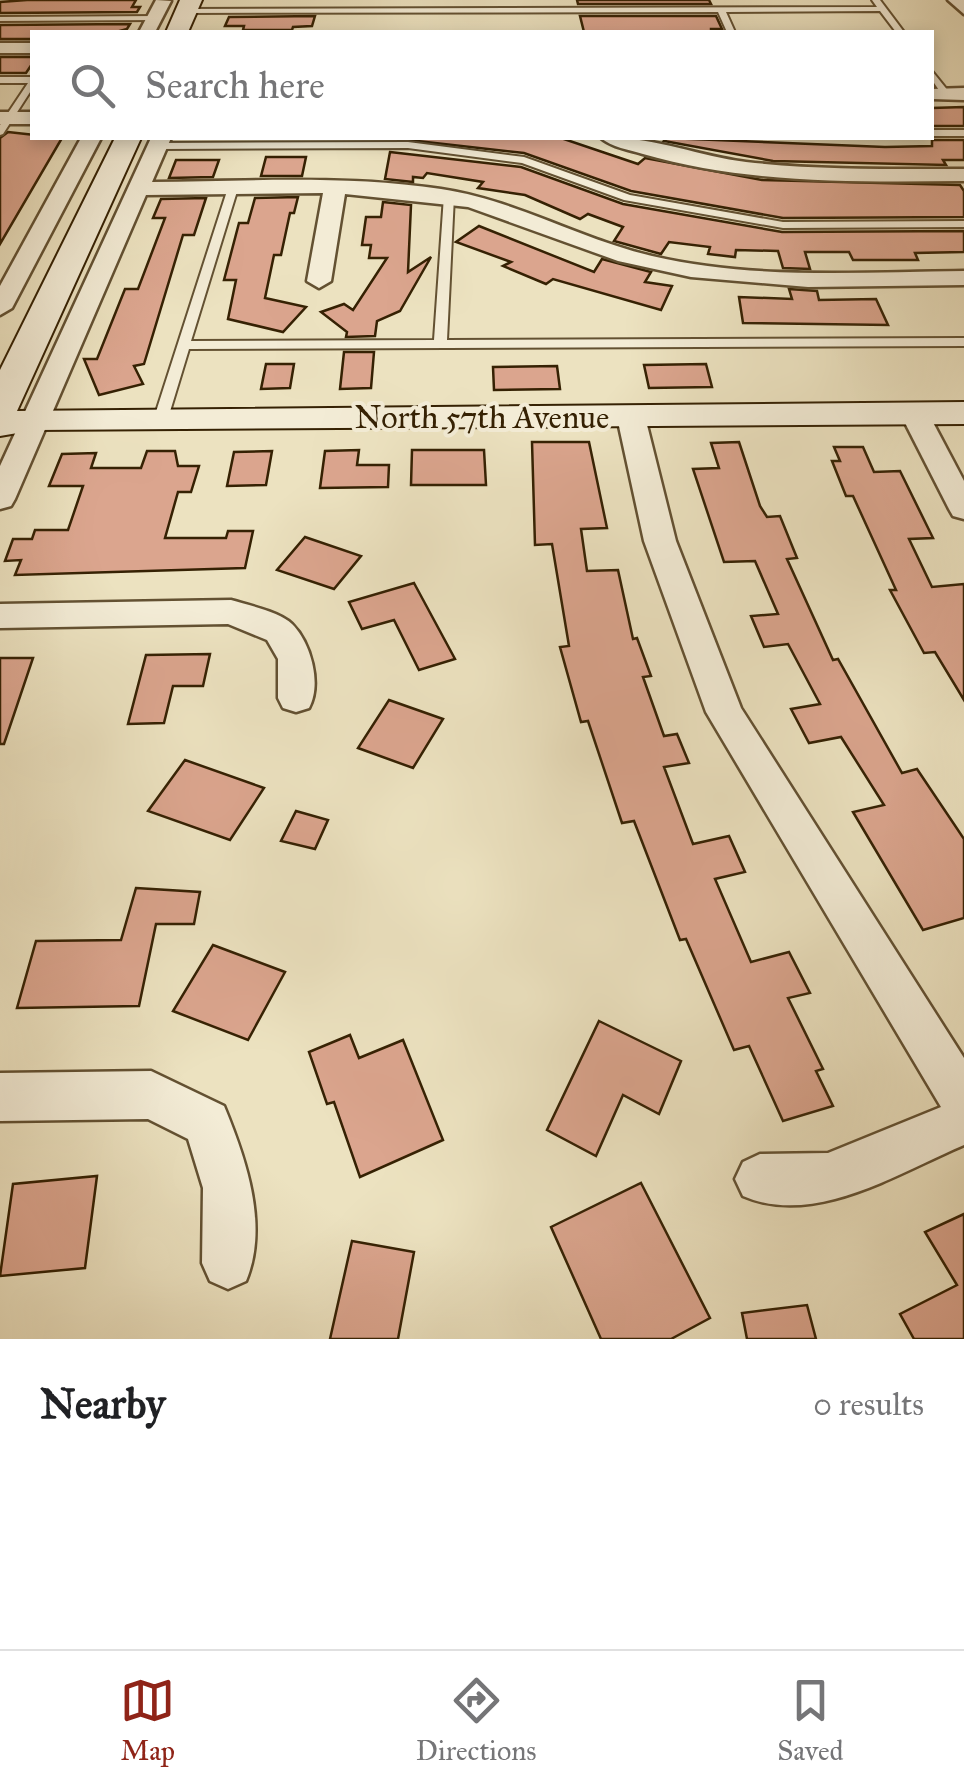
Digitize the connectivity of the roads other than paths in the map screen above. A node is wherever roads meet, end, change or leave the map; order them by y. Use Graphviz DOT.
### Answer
graph roads {
  1 [pos="876,0"];
  2 [pos="956,0"];
  3 [pos="163,1"];
  4 [pos="964,9"];
  5 [pos="721,10"];
  6 [pos="883,10"];
  7 [pos="185,15"];
  8 [pos="0,19"];
  9 [pos="151,25"];
  10 [pos="730,30"];
  11 [pos="898,30"];
  12 [pos="0,48"];
  13 [pos="30,48"];
  14 [pos="0,80"];
  15 [pos="30,82"];
  16 [pos="30,85"];
  17 [pos="30,118"];
  18 [pos="3,123"];
  19 [pos="934,133"];
  20 [pos="964,133"];
  21 [pos="90,140"];
  22 [pos="149,140"];
  23 [pos="618,140"];
  24 [pos="964,175"];
  25 [pos="233,188"];
  26 [pos="335,188"];
  27 [pos="140,189"];
  28 [pos="449,196"];
  29 [pos="964,224"];
  30 [pos="964,278"];
  31 [pos="319,281"];
  32 [pos="3,297"];
  33 [pos="964,342"];
  34 [pos="440,344"];
  35 [pos="184,345"];
  36 [pos="914,413"];
  37 [pos="964,413"];
  38 [pos="12,417"];
  39 [pos="631,417"];
  40 [pos="161,418"];
  41 [pos="0,499"];
  42 [pos="964,509"];
  43 [pos="0,616"];
  44 [pos="296,698"];
  45 [pos="0,1097"];
  46 [pos="964,1102"];
  47 [pos="964,1121"];
  48 [pos="760,1179"];
  49 [pos="228,1263"];
  1 -- 6 [label="lane"];
  2 -- 4 [label="street"];
  3 -- 9 [label="street"];
  5 -- 6 [label="lane"];
  5 -- 7 [label="lane"];
  5 -- 10 [label="lane"];
  6 -- 11 [label="lane"];
  8 -- 9 [label="lane"];
  12 -- 13 [label="street"];
  14 -- 15 [label="lane"];
  16 -- 18 [label="lane"];
  17 -- 18 [label="street"];
  19 -- 20 [label="lane"];
  21 -- 32 [label="street"];
  22 -- 27 [label="street"];
  22 -- 29 [label="lane"];
  22 -- 38 [label="street"];
  23 -- 24 [label="street"];
  25 -- 26 [label="street"];
  25 -- 27 [label="street"];
  25 -- 35 [label="lane"];
  26 -- 28 [label="street"];
  26 -- 31 [label="street"];
  27 -- 38 [label="street"];
  28 -- 30 [label="street"];
  28 -- 34 [label="lane"];
  33 -- 34 [label="lane"];
  34 -- 35 [label="lane"];
  35 -- 40 [label="lane"];
  36 -- 37 [label="street, North 57th Avenue"];
  36 -- 39 [label="street, North 57th Avenue"];
  36 -- 42 [label="street"];
  38 -- 40 [label="street, North 57th Avenue"];
  38 -- 41 [label="street"];
  39 -- 40 [label="street, North 57th Avenue"];
  39 -- 46 [label="street"];
  43 -- 44 [label="street"];
  45 -- 49 [label="street"];
  47 -- 48 [label="street"];
}
